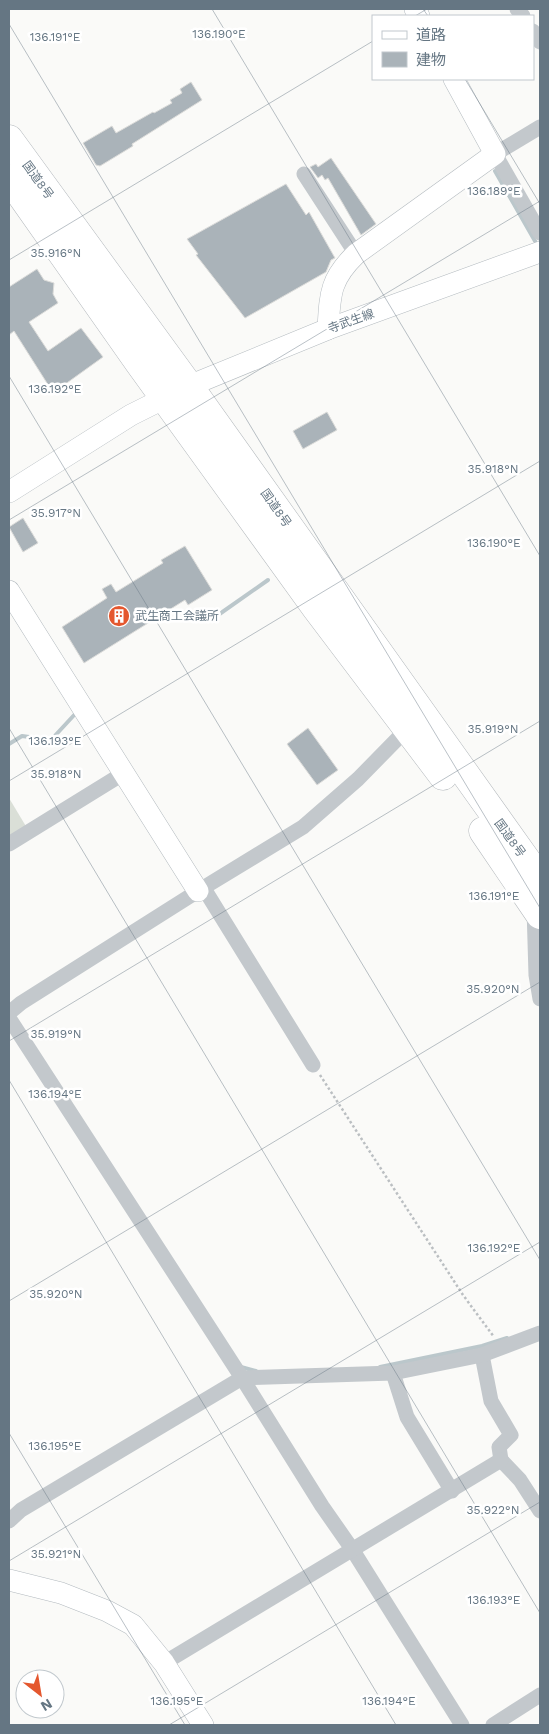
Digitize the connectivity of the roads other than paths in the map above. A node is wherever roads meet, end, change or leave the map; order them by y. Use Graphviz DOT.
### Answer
graph roads {
  1 [pos="455,80"];
  2 [pos="540,127"];
  3 [pos="9,139"];
  4 [pos="495,154"];
  5 [pos="304,174"];
  6 [pos="9,178"];
  7 [pos="540,233"];
  8 [pos="540,252"];
  9 [pos="356,254"];
  10 [pos="328,329"];
  11 [pos="189,386"];
  12 [pos="165,398"];
  13 [pos="9,492"];
  14 [pos="9,591"];
  15 [pos="408,728"];
  16 [pos="124,773"];
  17 [pos="9,844"];
  18 [pos="540,879"];
  19 [pos="201,889"];
  20 [pos="537,910"];
  21 [pos="540,999"];
  22 [pos="9,1013"];
  23 [pos="313,1065"];
  24 [pos="540,1333"];
  25 [pos="482,1355"];
  26 [pos="393,1373"];
  27 [pos="242,1378"];
  28 [pos="501,1460"];
  29 [pos="452,1490"];
  30 [pos="540,1511"];
  31 [pos="9,1521"];
  32 [pos="352,1549"];
  33 [pos="9,1580"];
  34 [pos="164,1663"];
  35 [pos="540,1695"];
  36 [pos="203,1725"];
  37 [pos="462,1725"];
  38 [pos="493,1725"];
  1 -- 4 [label="street"];
  2 -- 4 [label="street"];
  3 -- 11 [label="highway, 国道8号"];
  4 -- 7 [label="street"];
  4 -- 9 [label="street"];
  5 -- 9 [label="street"];
  6 -- 12 [label="highway, 国道8号"];
  8 -- 10 [label="street, 寺武生線"];
  9 -- 10 [label="street"];
  10 -- 11 [label="street, 寺武生線"];
  11 -- 12 [label="street, 寺武生線"];
  11 -- 18 [label="highway, 国道8号"];
  12 -- 13 [label="street, 寺武生線"];
  12 -- 15 [label="highway, 国道8号"];
  14 -- 16 [label="street"];
  15 -- 19 [label="street"];
  15 -- 20 [label="highway, 国道8号"];
  16 -- 17 [label="street"];
  16 -- 19 [label="street"];
  19 -- 22 [label="street"];
  19 -- 23 [label="street"];
  20 -- 21 [label="street"];
  22 -- 27 [label="street"];
  24 -- 25 [label="street"];
  25 -- 26 [label="street"];
  25 -- 28 [label="street"];
  26 -- 27 [label="street"];
  26 -- 29 [label="street"];
  27 -- 31 [label="street"];
  27 -- 32 [label="street"];
  28 -- 29 [label="street"];
  28 -- 30 [label="street"];
  29 -- 32 [label="street"];
  32 -- 34 [label="street"];
  32 -- 37 [label="street"];
  33 -- 34 [label="street"];
  34 -- 36 [label="street"];
  35 -- 38 [label="street"];
}
